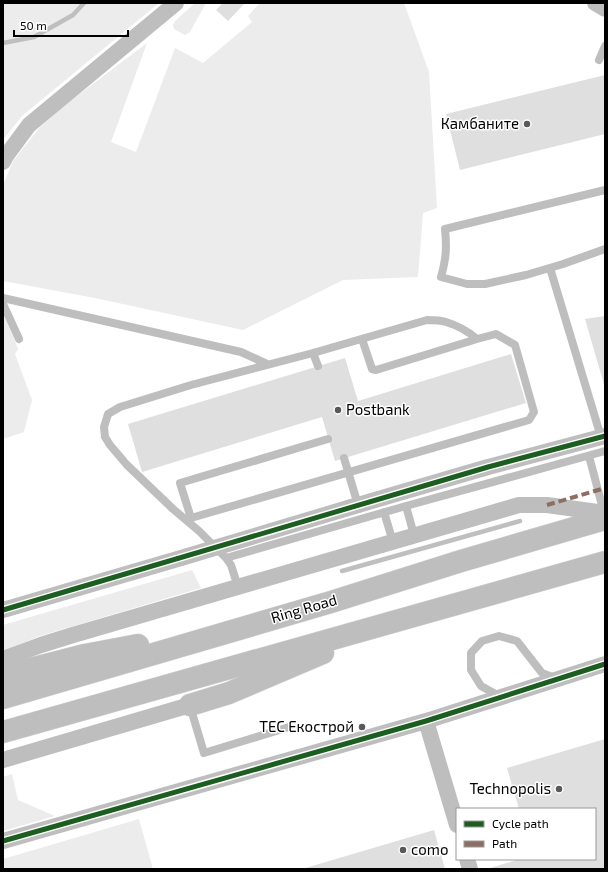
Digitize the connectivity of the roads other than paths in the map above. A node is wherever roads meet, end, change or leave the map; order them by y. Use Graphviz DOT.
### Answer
graph roads {
  1 [pos="176,3"];
  2 [pos="595,3"];
  3 [pos="605,9"];
  4 [pos="605,46"];
  5 [pos="599,60"];
  6 [pos="3,162"];
  7 [pos="605,190"];
  8 [pos="605,249"];
  9 [pos="550,268"];
  10 [pos="3,298"];
  11 [pos="3,304"];
  12 [pos="19,339"];
  13 [pos="362,339"];
  14 [pos="477,339"];
  15 [pos="313,353"];
  16 [pos="267,364"];
  17 [pos="318,366"];
  18 [pos="328,439"];
  19 [pos="604,441"];
  20 [pos="589,456"];
  21 [pos="344,458"];
  22 [pos="348,472"];
  23 [pos="358,505"];
  24 [pos="406,506"];
  25 [pos="384,512"];
  26 [pos="605,515"];
  27 [pos="414,535"];
  28 [pos="393,542"];
  29 [pos="226,558"];
  30 [pos="605,562"];
  31 [pos="238,587"];
  32 [pos="3,610"];
  33 [pos="408,617"];
  34 [pos="261,622"];
  35 [pos="3,660"];
  36 [pos="605,664"];
  37 [pos="3,676"];
  38 [pos="558,679"];
  39 [pos="501,697"];
  40 [pos="3,698"];
  41 [pos="190,705"];
  42 [pos="426,721"];
  43 [pos="289,727"];
  44 [pos="3,732"];
  45 [pos="3,760"];
  46 [pos="456,822"];
  47 [pos="3,841"];
  1 -- 6 [label="street"];
  2 -- 3 [label="street"];
  4 -- 5 [label="lane"];
  7 -- 9 [label="lane"];
  8 -- 9 [label="lane"];
  9 -- 19 [label="lane"];
  10 -- 16 [label="lane"];
  11 -- 12 [label="lane"];
  13 -- 14 [label="lane"];
  13 -- 14 [label="lane"];
  13 -- 15 [label="lane"];
  14 -- 22 [label="lane"];
  15 -- 16 [label="lane"];
  15 -- 17 [label="lane"];
  16 -- 29 [label="lane"];
  18 -- 22 [label="lane"];
  19 -- 20 [label="lane"];
  19 -- 23 [label="street"];
  20 -- 24 [label="lane"];
  20 -- 26 [label="lane"];
  21 -- 22 [label="lane"];
  22 -- 23 [label="lane"];
  23 -- 32 [label="street, bridge"];
  24 -- 25 [label="lane"];
  24 -- 27 [label="lane"];
  25 -- 28 [label="lane"];
  25 -- 29 [label="lane"];
  26 -- 27 [label="street"];
  26 -- 34 [label="highway, Ring Road"];
  27 -- 28 [label="street"];
  28 -- 31 [label="street"];
  29 -- 31 [label="lane"];
  30 -- 33 [label="highway"];
  31 -- 35 [label="street"];
  33 -- 41 [label="highway"];
  33 -- 44 [label="highway"];
  34 -- 37 [label="highway"];
  34 -- 40 [label="highway, Ring Road"];
  36 -- 38 [label="street"];
  38 -- 39 [label="street"];
  38 -- 39 [label="lane"];
  39 -- 42 [label="street"];
  41 -- 43 [label="lane"];
  41 -- 45 [label="street"];
  42 -- 46 [label="street"];
  42 -- 47 [label="street"];
}
